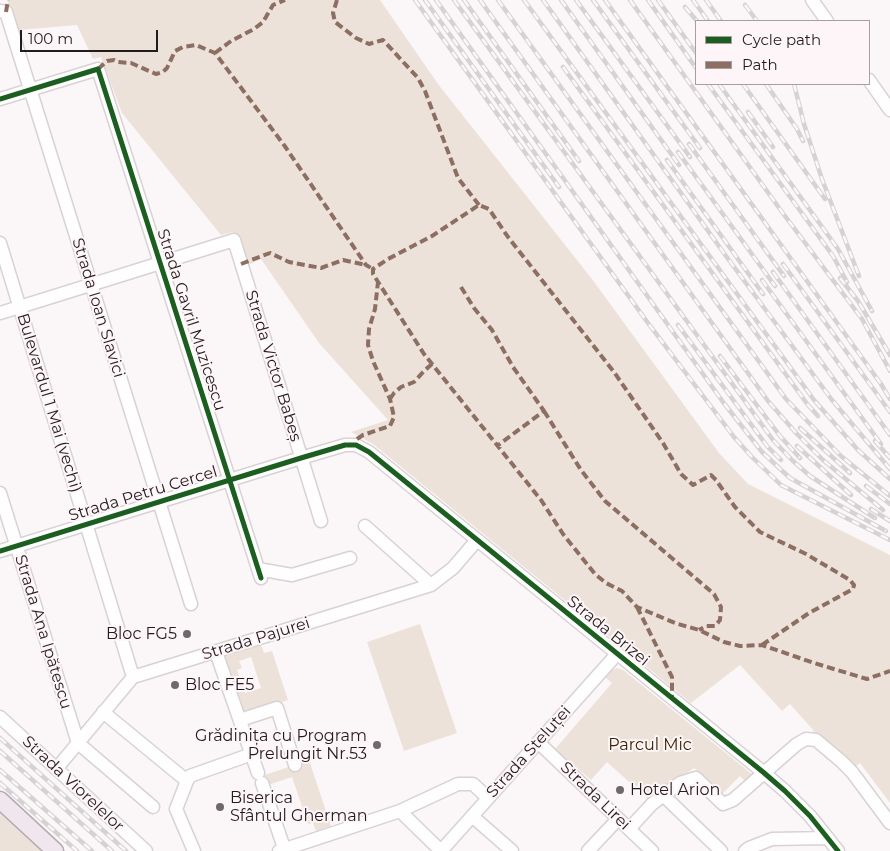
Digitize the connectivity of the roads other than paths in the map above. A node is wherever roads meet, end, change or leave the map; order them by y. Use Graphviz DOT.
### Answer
graph roads {
  1 [pos="812,0"];
  2 [pos="3,11"];
  3 [pos="826,20"];
  4 [pos="870,81"];
  5 [pos="30,90"];
  6 [pos="0,99"];
  7 [pos="890,110"];
  8 [pos="0,244"];
  9 [pos="160,263"];
  10 [pos="91,285"];
  11 [pos="20,307"];
  12 [pos="0,313"];
  13 [pos="351,444"];
  14 [pos="301,458"];
  15 [pos="230,481"];
  16 [pos="0,493"];
  17 [pos="159,502"];
  18 [pos="321,521"];
  19 [pos="86,525"];
  20 [pos="365,526"];
  21 [pos="477,540"];
  22 [pos="16,546"];
  23 [pos="0,551"];
  24 [pos="350,558"];
  25 [pos="431,585"];
  26 [pos="191,604"];
  27 [pos="216,652"];
  28 [pos="617,654"];
  29 [pos="133,677"];
  30 [pos="103,712"];
  31 [pos="0,717"];
  32 [pos="240,720"];
  33 [pos="78,742"];
  34 [pos="538,742"];
  35 [pos="252,754"];
  36 [pos="295,765"];
  37 [pos="57,768"];
  38 [pos="763,772"];
  39 [pos="187,781"];
  40 [pos="663,796"];
  41 [pos="488,798"];
  42 [pos="0,800"];
  43 [pos="153,807"];
  44 [pos="400,811"];
  45 [pos="472,816"];
  46 [pos="618,818"];
  47 [pos="890,823"];
  48 [pos="629,829"];
  49 [pos="828,838"];
  50 [pos="283,850"];
  51 [pos="56,851"];
  52 [pos="146,851"];
  53 [pos="194,851"];
  54 [pos="441,851"];
  55 [pos="512,851"];
  56 [pos="588,851"];
  57 [pos="652,851"];
  58 [pos="721,851"];
  59 [pos="745,851"];
  60 [pos="838,851"];
  1 -- 3 [label="street"];
  2 -- 5 [label="street, Strada Ioan Slavici"];
  4 -- 7 [label="street"];
  5 -- 6 [label="street"];
  5 -- 9 [label="street, Strada Gavril Muzicescu"];
  5 -- 10 [label="street, Strada Ioan Slavici"];
  8 -- 11 [label="street, Bulevardul 1 Mai (vechi)"];
  9 -- 10 [label="street"];
  9 -- 14 [label="street, Strada Victor Babeș"];
  9 -- 15 [label="street, Strada Gavril Muzicescu"];
  10 -- 11 [label="street"];
  10 -- 17 [label="street, Strada Ioan Slavici"];
  11 -- 12 [label="street"];
  11 -- 19 [label="street, Bulevardul 1 Mai (vechi)"];
  13 -- 14 [label="street, Strada Petru Cercel"];
  13 -- 21 [label="street, Strada Brizei"];
  14 -- 15 [label="street, Strada Petru Cercel"];
  14 -- 18 [label="street, Strada Victor Babeș"];
  15 -- 17 [label="street, Strada Petru Cercel"];
  15 -- 24 [label="street, Strada Gavril Muzicescu"];
  16 -- 22 [label="street, Strada Ana Ipătescu"];
  17 -- 19 [label="street, Strada Petru Cercel"];
  17 -- 26 [label="street, Strada Ioan Slavici"];
  19 -- 22 [label="street, Strada Petru Cercel"];
  19 -- 29 [label="street, Bulevardul 1 Mai (vechi)"];
  20 -- 25 [label="street"];
  21 -- 25 [label="street, Strada Pajurei"];
  21 -- 28 [label="street, Strada Brizei"];
  22 -- 23 [label="street, Strada Petru Cercel"];
  22 -- 33 [label="street, Strada Ana Ipătescu"];
  25 -- 27 [label="street, Strada Pajurei"];
  27 -- 29 [label="street, Strada Pajurei"];
  27 -- 32 [label="street"];
  28 -- 34 [label="street, Strada Steluței"];
  28 -- 38 [label="street, Strada Brizei"];
  29 -- 30 [label="street"];
  30 -- 33 [label="street"];
  30 -- 39 [label="street"];
  31 -- 37 [label="street, Strada Viorelelor"];
  32 -- 35 [label="street"];
  32 -- 36 [label="street"];
  33 -- 37 [label="street"];
  33 -- 43 [label="street"];
  34 -- 41 [label="street, Strada Steluței"];
  34 -- 46 [label="street, Strada Lirei"];
  35 -- 39 [label="street"];
  35 -- 50 [label="street"];
  37 -- 52 [label="street, Strada Viorelelor"];
  38 -- 40 [label="street"];
  38 -- 47 [label="street"];
  38 -- 49 [label="street, Strada Brizei"];
  39 -- 53 [label="street"];
  40 -- 48 [label="street"];
  40 -- 58 [label="street"];
  41 -- 44 [label="street"];
  41 -- 45 [label="street, Strada Steluței"];
  42 -- 51 [label="main road"];
  44 -- 50 [label="street"];
  44 -- 54 [label="street"];
  45 -- 54 [label="street, Strada Steluței"];
  45 -- 55 [label="street"];
  46 -- 48 [label="street, Strada Lirei"];
  46 -- 56 [label="street"];
  48 -- 57 [label="street, Strada Lirei"];
  49 -- 59 [label="street"];
  49 -- 60 [label="street, Strada Brizei"];
}
